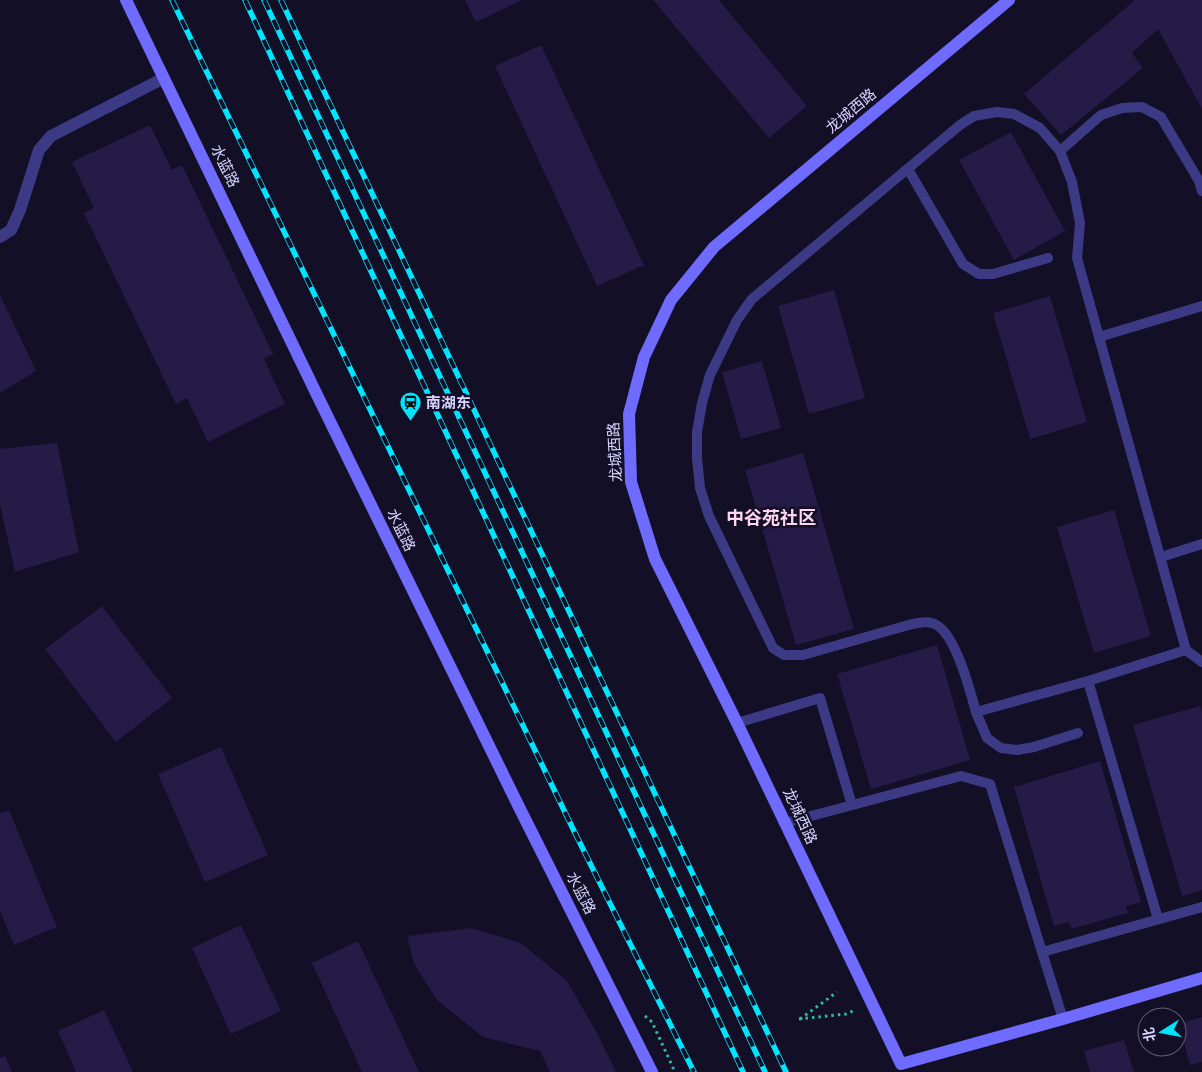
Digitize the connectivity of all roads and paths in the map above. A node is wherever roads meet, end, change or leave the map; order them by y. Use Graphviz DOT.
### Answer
graph roads {
  1 [pos="126,0"];
  2 [pos="1009,0"];
  3 [pos="164,78"];
  4 [pos="1060,151"];
  5 [pos="908,169"];
  6 [pos="1202,191"];
  7 [pos="0,237"];
  8 [pos="1048,258"];
  9 [pos="1202,306"];
  10 [pos="1099,337"];
  11 [pos="1202,544"];
  12 [pos="1160,557"];
  13 [pos="1186,650"];
  14 [pos="1202,662"];
  15 [pos="1088,681"];
  16 [pos="976,712"];
  17 [pos="737,723"];
  18 [pos="1078,733"];
  19 [pos="852,805"];
  20 [pos="785,822"];
  21 [pos="1202,907"];
  22 [pos="1158,919"];
  23 [pos="1042,952"];
  24 [pos="1202,978"];
  25 [pos="836,992"];
  26 [pos="846,1014"];
  27 [pos="644,1016"];
  28 [pos="1063,1019"];
  29 [pos="652,1072"];
  30 [pos="675,1072"];
  1 -- 3 [label="street, 水蓝路"];
  2 -- 17 [label="street, 龙城西路"];
  3 -- 7 [label="street"];
  3 -- 29 [label="street, 水蓝路"];
  4 -- 5 [label="lane"];
  4 -- 6 [label="lane"];
  4 -- 10 [label="lane"];
  5 -- 8 [label="lane"];
  5 -- 16 [label="lane"];
  9 -- 10 [label="lane"];
  10 -- 12 [label="lane"];
  11 -- 12 [label="lane"];
  12 -- 13 [label="lane"];
  13 -- 14 [label="lane"];
  13 -- 15 [label="lane"];
  15 -- 16 [label="lane"];
  15 -- 22 [label="lane"];
  16 -- 18 [label="lane"];
  17 -- 19 [label="lane"];
  17 -- 20 [label="street, 龙城西路"];
  19 -- 20 [label="lane"];
  19 -- 23 [label="lane"];
  20 -- 28 [label="street, 龙城西路"];
  21 -- 22 [label="lane"];
  22 -- 23 [label="lane"];
  23 -- 28 [label="lane"];
  24 -- 28 [label="street"];
  25 -- 26 [label="path"];
  27 -- 30 [label="path"];
}
